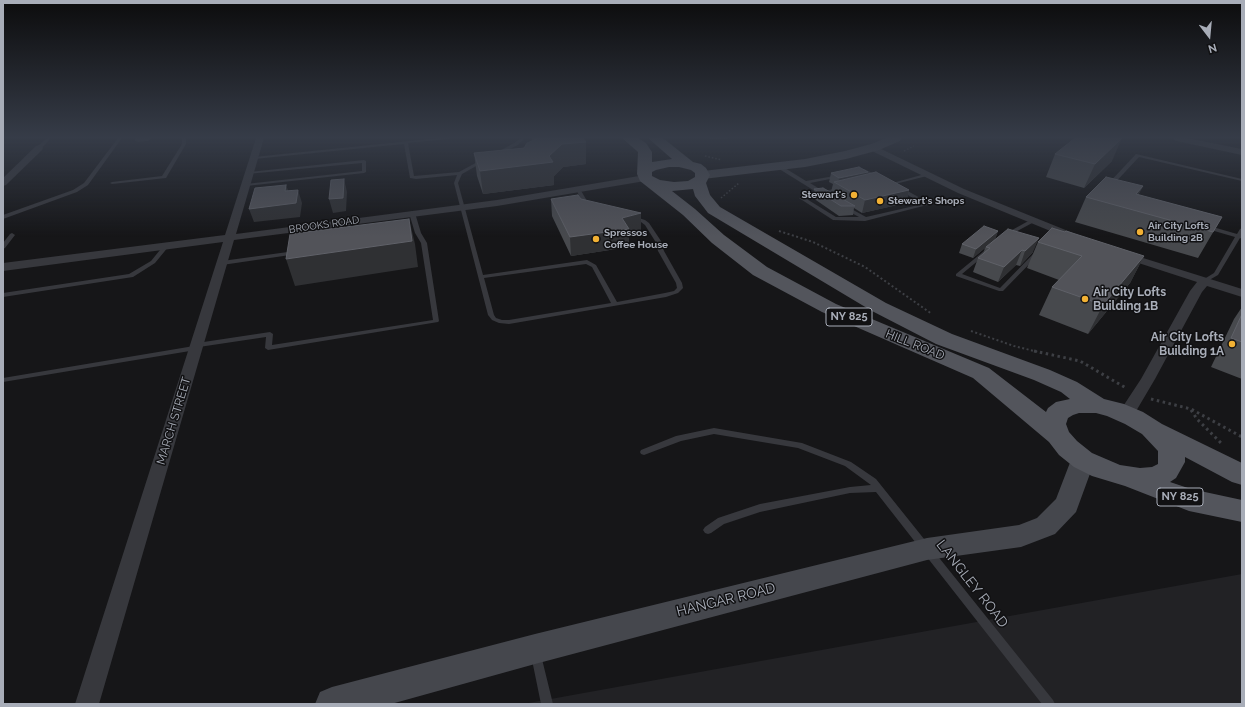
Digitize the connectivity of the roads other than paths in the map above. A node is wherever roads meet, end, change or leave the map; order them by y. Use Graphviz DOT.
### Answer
graph roads {
  1 [pos="15,171"];
  2 [pos="96,171"];
  3 [pos="168,171"];
  4 [pos="268,171"];
  5 [pos="364,171"];
  6 [pos="411,171"];
  7 [pos="464,171"];
  8 [pos="646,171"];
  9 [pos="650,171"];
  10 [pos="701,171"];
  11 [pos="748,171"];
  12 [pos="786,171"];
  13 [pos="859,171"];
  14 [pos="866,171"];
  15 [pos="917,171"];
  16 [pos="1123,171"];
  17 [pos="1205,171"];
  18 [pos="249,173"];
  19 [pos="460,173"];
  20 [pos="849,173"];
  21 [pos="842,175"];
  22 [pos="925,175"];
  23 [pos="646,178"];
  24 [pos="701,179"];
  25 [pos="1242,180"];
  26 [pos="875,181"];
  27 [pos="3,183"];
  28 [pos="112,183"];
  29 [pos="805,183"];
  30 [pos="246,185"];
  31 [pos="845,188"];
  32 [pos="578,189"];
  33 [pos="1105,190"];
  34 [pos="822,193"];
  35 [pos="828,197"];
  36 [pos="840,204"];
  37 [pos="462,207"];
  38 [pos="596,211"];
  39 [pos="412,213"];
  40 [pos="623,216"];
  41 [pos="3,217"];
  42 [pos="866,219"];
  43 [pos="1032,221"];
  44 [pos="1202,225"];
  45 [pos="1242,230"];
  46 [pos="12,235"];
  47 [pos="420,236"];
  48 [pos="1004,236"];
  49 [pos="1240,236"];
  50 [pos="230,237"];
  51 [pos="412,237"];
  52 [pos="1012,239"];
  53 [pos="1078,239"];
  54 [pos="999,241"];
  55 [pos="993,245"];
  56 [pos="3,246"];
  57 [pos="166,246"];
  58 [pos="1033,248"];
  59 [pos="1112,251"];
  60 [pos="303,252"];
  61 [pos="222,263"];
  62 [pos="3,267"];
  63 [pos="481,277"];
  64 [pos="1204,281"];
  65 [pos="1242,293"];
  66 [pos="3,295"];
  67 [pos="615,304"];
  68 [pos="196,347"];
  69 [pos="3,380"];
  70 [pos="1096,405"];
  71 [pos="1132,405"];
  72 [pos="1151,428"];
  73 [pos="1058,436"];
  74 [pos="644,452"];
  75 [pos="1083,460"];
  76 [pos="1120,475"];
  77 [pos="1242,475"];
  78 [pos="876,485"];
  79 [pos="1242,511"];
  80 [pos="708,530"];
  81 [pos="927,549"];
  82 [pos="535,649"];
  83 [pos="87,704"];
  84 [pos="332,704"];
  85 [pos="546,704"];
  86 [pos="1049,704"];
  1 -- 27 [label="street"];
  2 -- 41 [label="lane"];
  3 -- 28 [label="lane"];
  4 -- 18 [label="lane"];
  5 -- 30 [label="lane"];
  6 -- 19 [label="lane"];
  7 -- 19 [label="lane"];
  8 -- 23 [label="main road"];
  9 -- 23 [label="main road"];
  10 -- 24 [label="main road"];
  11 -- 24 [label="street"];
  12 -- 29 [label="lane"];
  13 -- 20 [label="lane"];
  14 -- 26 [label="lane"];
  15 -- 22 [label="street"];
  16 -- 33 [label="lane"];
  17 -- 25 [label="lane"];
  18 -- 30 [label="street, MARCH STREET"];
  19 -- 37 [label="lane"];
  21 -- 29 [label="lane"];
  22 -- 42 [label="lane"];
  22 -- 43 [label="street"];
  23 -- 24 [label="main road"];
  23 -- 32 [label="street, BROOKS ROAD"];
  23 -- 73 [label="main road, HILL ROAD / NY 825"];
  24 -- 70 [label="main road, HILL ROAD / NY 825"];
  29 -- 34 [label="lane"];
  30 -- 50 [label="street, MARCH STREET"];
  31 -- 34 [label="lane"];
  32 -- 37 [label="street, BROOKS ROAD"];
  32 -- 38 [label="lane"];
  34 -- 35 [label="lane"];
  34 -- 42 [label="lane"];
  36 -- 42 [label="lane"];
  37 -- 39 [label="street, BROOKS ROAD"];
  37 -- 63 [label="lane"];
  39 -- 47 [label="lane"];
  39 -- 50 [label="street, BROOKS ROAD"];
  40 -- 67 [label="lane"];
  43 -- 48 [label="lane"];
  43 -- 53 [label="street"];
  44 -- 49 [label="lane"];
  45 -- 49 [label="lane"];
  46 -- 56 [label="lane"];
  47 -- 51 [label="lane"];
  47 -- 68 [label="lane"];
  48 -- 52 [label="lane"];
  48 -- 54 [label="lane"];
  49 -- 64 [label="lane"];
  50 -- 57 [label="street, BROOKS ROAD"];
  50 -- 61 [label="street, MARCH STREET"];
  55 -- 58 [label="lane"];
  57 -- 62 [label="street, BROOKS ROAD"];
  57 -- 66 [label="lane"];
  59 -- 64 [label="street"];
  60 -- 61 [label="lane"];
  61 -- 68 [label="street, MARCH STREET"];
  63 -- 67 [label="lane"];
  63 -- 67 [label="lane"];
  64 -- 65 [label="street"];
  64 -- 71 [label="street"];
  68 -- 69 [label="lane"];
  68 -- 83 [label="street, MARCH STREET"];
  70 -- 71 [label="main road, NY 825"];
  70 -- 73 [label="main road"];
  71 -- 72 [label="main road, NY 825"];
  72 -- 76 [label="main road"];
  72 -- 77 [label="main road, NY 825"];
  73 -- 75 [label="main road, NY 825"];
  74 -- 78 [label="lane, LANGLEY ROAD"];
  75 -- 76 [label="main road, NY 825"];
  75 -- 81 [label="street, HANGAR ROAD"];
  76 -- 79 [label="main road, NY 825"];
  78 -- 80 [label="lane"];
  78 -- 81 [label="lane, LANGLEY ROAD"];
  81 -- 82 [label="street, HANGAR ROAD"];
  81 -- 86 [label="lane, LANGLEY ROAD"];
  82 -- 84 [label="street, HANGAR ROAD"];
  82 -- 85 [label="lane"];
}
